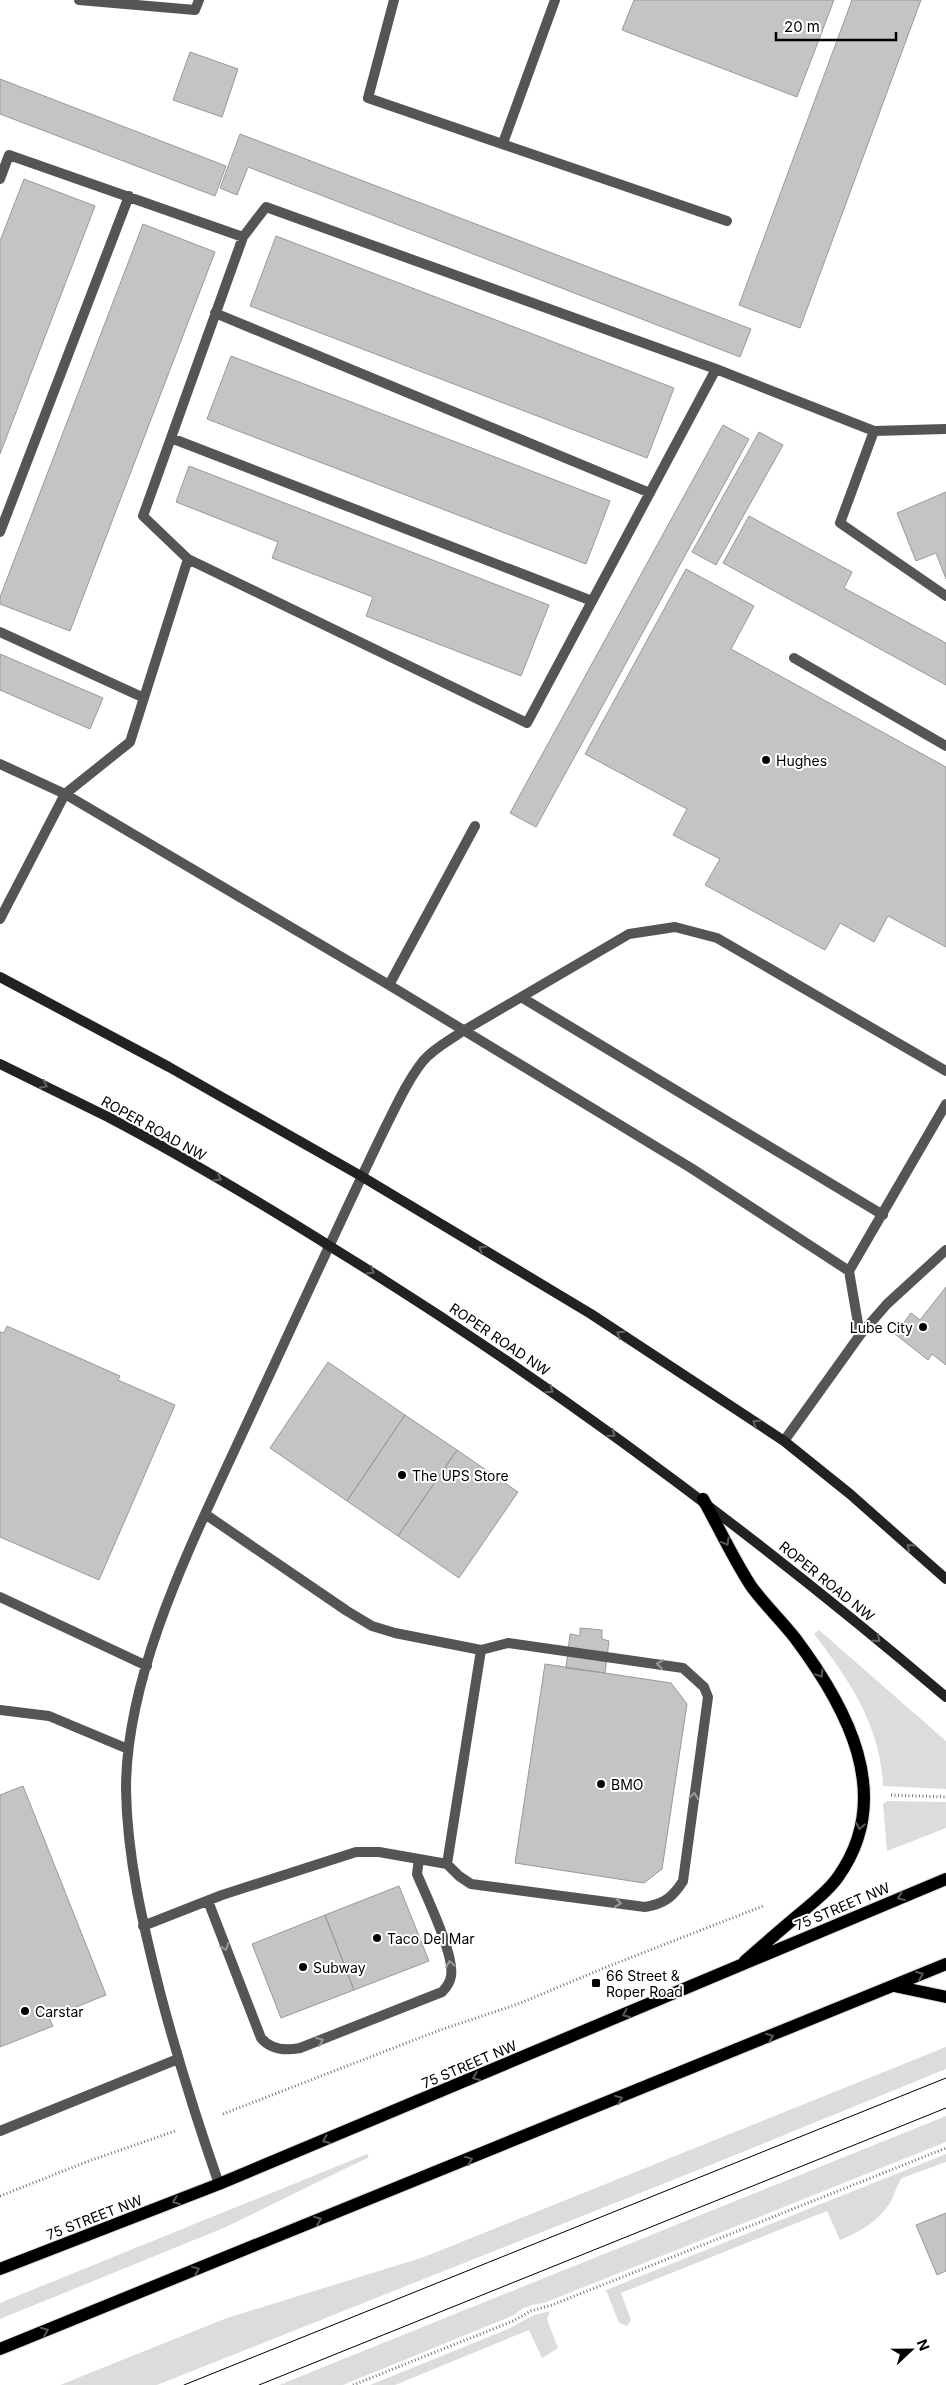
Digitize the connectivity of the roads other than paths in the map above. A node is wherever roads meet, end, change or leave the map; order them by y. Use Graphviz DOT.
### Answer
graph roads {
  1 [pos="79,0"];
  2 [pos="199,0"];
  3 [pos="394,0"];
  4 [pos="555,0"];
  5 [pos="503,143"];
  6 [pos="0,178"];
  7 [pos="129,196"];
  8 [pos="727,221"];
  9 [pos="243,236"];
  10 [pos="215,313"];
  11 [pos="716,369"];
  12 [pos="946,429"];
  13 [pos="874,431"];
  14 [pos="171,438"];
  15 [pos="650,493"];
  16 [pos="0,532"];
  17 [pos="188,559"];
  18 [pos="946,596"];
  19 [pos="592,601"];
  20 [pos="0,632"];
  21 [pos="794,658"];
  22 [pos="142,696"];
  23 [pos="946,746"];
  24 [pos="0,764"];
  25 [pos="65,794"];
  26 [pos="475,826"];
  27 [pos="0,919"];
  28 [pos="0,977"];
  29 [pos="389,985"];
  30 [pos="521,998"];
  31 [pos="464,1031"];
  32 [pos="0,1064"];
  33 [pos="946,1071"];
  34 [pos="946,1104"];
  35 [pos="361,1176"];
  36 [pos="882,1215"];
  37 [pos="330,1246"];
  38 [pos="946,1250"];
  39 [pos="849,1271"];
  40 [pos="860,1335"];
  41 [pos="784,1442"];
  42 [pos="702,1500"];
  43 [pos="205,1514"];
  44 [pos="946,1580"];
  45 [pos="0,1597"];
  46 [pos="481,1650"];
  47 [pos="147,1666"];
  48 [pos="946,1697"];
  49 [pos="0,1710"];
  50 [pos="128,1750"];
  51 [pos="419,1859"];
  52 [pos="447,1864"];
  53 [pos="946,1878"];
  54 [pos="208,1901"];
  55 [pos="143,1926"];
  56 [pos="946,1964"];
  57 [pos="736,1969"];
  58 [pos="894,1986"];
  59 [pos="946,1997"];
  60 [pos="178,2059"];
  61 [pos="0,2131"];
  62 [pos="219,2184"];
  63 [pos="0,2269"];
  64 [pos="0,2349"];
  1 -- 2 [label="lane"];
  3 -- 5 [label="lane"];
  4 -- 5 [label="lane"];
  5 -- 8 [label="lane"];
  6 -- 7 [label="lane"];
  7 -- 9 [label="lane"];
  7 -- 16 [label="lane"];
  9 -- 10 [label="lane"];
  9 -- 11 [label="lane"];
  10 -- 14 [label="lane"];
  10 -- 15 [label="lane"];
  11 -- 13 [label="lane"];
  11 -- 15 [label="lane"];
  12 -- 13 [label="lane"];
  13 -- 18 [label="lane"];
  14 -- 17 [label="lane"];
  14 -- 19 [label="lane"];
  15 -- 19 [label="lane"];
  17 -- 19 [label="lane"];
  17 -- 22 [label="lane"];
  20 -- 22 [label="lane"];
  21 -- 23 [label="lane"];
  22 -- 25 [label="lane"];
  24 -- 25 [label="lane"];
  25 -- 27 [label="lane"];
  25 -- 29 [label="lane"];
  26 -- 29 [label="lane"];
  28 -- 35 [label="main road"];
  29 -- 31 [label="lane"];
  30 -- 31 [label="lane"];
  30 -- 33 [label="lane"];
  30 -- 36 [label="lane"];
  31 -- 35 [label="lane"];
  31 -- 39 [label="lane"];
  32 -- 37 [label="main road, ROPER ROAD NW, one-way"];
  34 -- 36 [label="lane"];
  35 -- 37 [label="lane"];
  41 -- 35 [label="main road, one-way"];
  36 -- 39 [label="lane"];
  37 -- 42 [label="main road, ROPER ROAD NW, one-way"];
  37 -- 43 [label="lane"];
  38 -- 40 [label="lane"];
  39 -- 40 [label="lane"];
  40 -- 41 [label="lane"];
  44 -- 41 [label="main road, one-way"];
  42 -- 48 [label="main road, ROPER ROAD NW, one-way"];
  42 -- 57 [label="main road, one-way"];
  43 -- 46 [label="lane"];
  43 -- 47 [label="lane"];
  45 -- 47 [label="lane"];
  46 -- 52 [label="lane"];
  52 -- 46 [label="lane, one-way"];
  47 -- 50 [label="lane"];
  49 -- 50 [label="lane"];
  50 -- 55 [label="lane"];
  51 -- 52 [label="lane"];
  51 -- 54 [label="lane"];
  54 -- 51 [label="lane, one-way"];
  53 -- 57 [label="main road, 75 STREET NW, one-way"];
  54 -- 55 [label="lane"];
  55 -- 60 [label="lane"];
  58 -- 56 [label="main road, one-way"];
  57 -- 62 [label="main road, 75 STREET NW, one-way"];
  58 -- 59 [label="main road"];
  64 -- 58 [label="main road, one-way"];
  60 -- 61 [label="lane"];
  60 -- 62 [label="lane"];
  62 -- 63 [label="main road, 75 STREET NW, one-way"];
}
